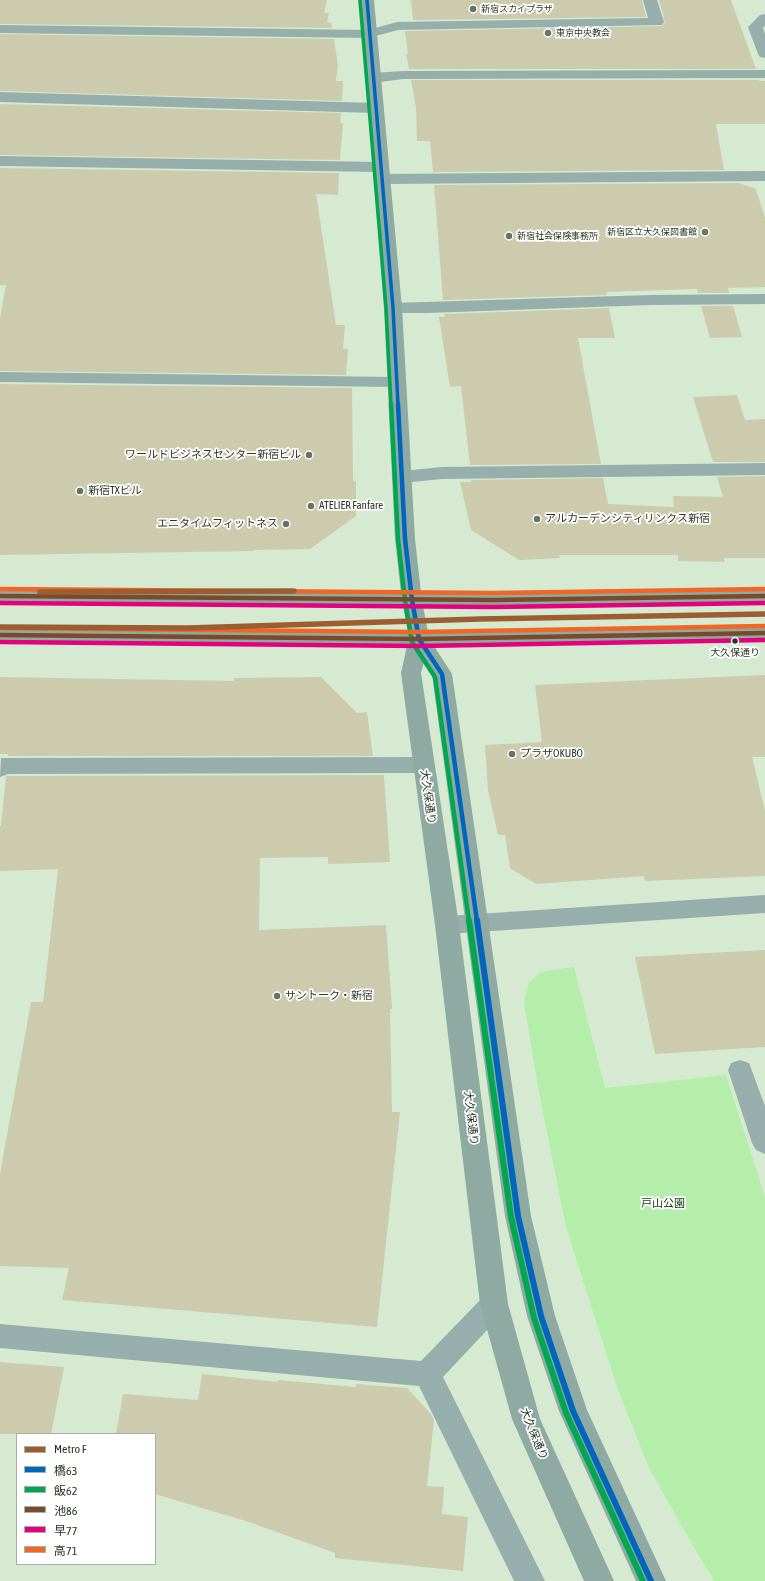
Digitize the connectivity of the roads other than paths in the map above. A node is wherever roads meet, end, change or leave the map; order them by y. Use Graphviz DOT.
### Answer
graph roads {
  1 [pos="367,0"];
  2 [pos="650,0"];
  3 [pos="765,18"];
  4 [pos="0,29"];
  5 [pos="368,34"];
  6 [pos="765,54"];
  7 [pos="765,74"];
  8 [pos="373,78"];
  9 [pos="0,97"];
  10 [pos="375,108"];
  11 [pos="0,161"];
  12 [pos="381,173"];
  13 [pos="765,176"];
  14 [pos="765,299"];
  15 [pos="393,308"];
  16 [pos="0,377"];
  17 [pos="396,382"];
  18 [pos="765,469"];
  19 [pos="402,477"];
  20 [pos="0,596"];
  21 [pos="765,596"];
  22 [pos="412,600"];
  23 [pos="765,632"];
  24 [pos="0,635"];
  25 [pos="419,639"];
  26 [pos="423,765"];
  27 [pos="0,768"];
  28 [pos="765,904"];
  29 [pos="478,923"];
  30 [pos="446,926"];
  31 [pos="740,1070"];
  32 [pos="765,1143"];
  33 [pos="494,1304"];
  34 [pos="0,1336"];
  35 [pos="427,1374"];
  36 [pos="530,1581"];
  37 [pos="599,1581"];
  38 [pos="651,1581"];
  1 -- 5 [label="main road, 大久保通り"];
  2 -- 5 [label="street"];
  3 -- 6 [label="street"];
  4 -- 5 [label="street"];
  5 -- 8 [label="main road, 大久保通り"];
  7 -- 8 [label="street"];
  8 -- 10 [label="main road, 大久保通り"];
  9 -- 10 [label="street"];
  10 -- 12 [label="main road, 大久保通り"];
  11 -- 12 [label="street"];
  12 -- 13 [label="street"];
  12 -- 15 [label="main road, 大久保通り"];
  14 -- 15 [label="street"];
  15 -- 17 [label="main road, 大久保通り"];
  16 -- 17 [label="street"];
  17 -- 19 [label="main road, 大久保通り"];
  18 -- 19 [label="street"];
  19 -- 22 [label="main road, 大久保通り"];
  20 -- 22 [label="main road"];
  21 -- 22 [label="main road"];
  22 -- 25 [label="main road, 大久保通り"];
  23 -- 25 [label="main road"];
  24 -- 25 [label="main road"];
  25 -- 26 [label="main road, 大久保通り"];
  25 -- 29 [label="main road, 大久保通り"];
  26 -- 27 [label="street"];
  26 -- 30 [label="main road, 大久保通り"];
  28 -- 29 [label="street"];
  29 -- 30 [label="street"];
  29 -- 38 [label="main road, 大久保通り"];
  30 -- 33 [label="main road, 大久保通り"];
  31 -- 32 [label="street"];
  33 -- 35 [label="street"];
  33 -- 37 [label="main road, 大久保通り"];
  34 -- 35 [label="street"];
  35 -- 36 [label="street"];
}
